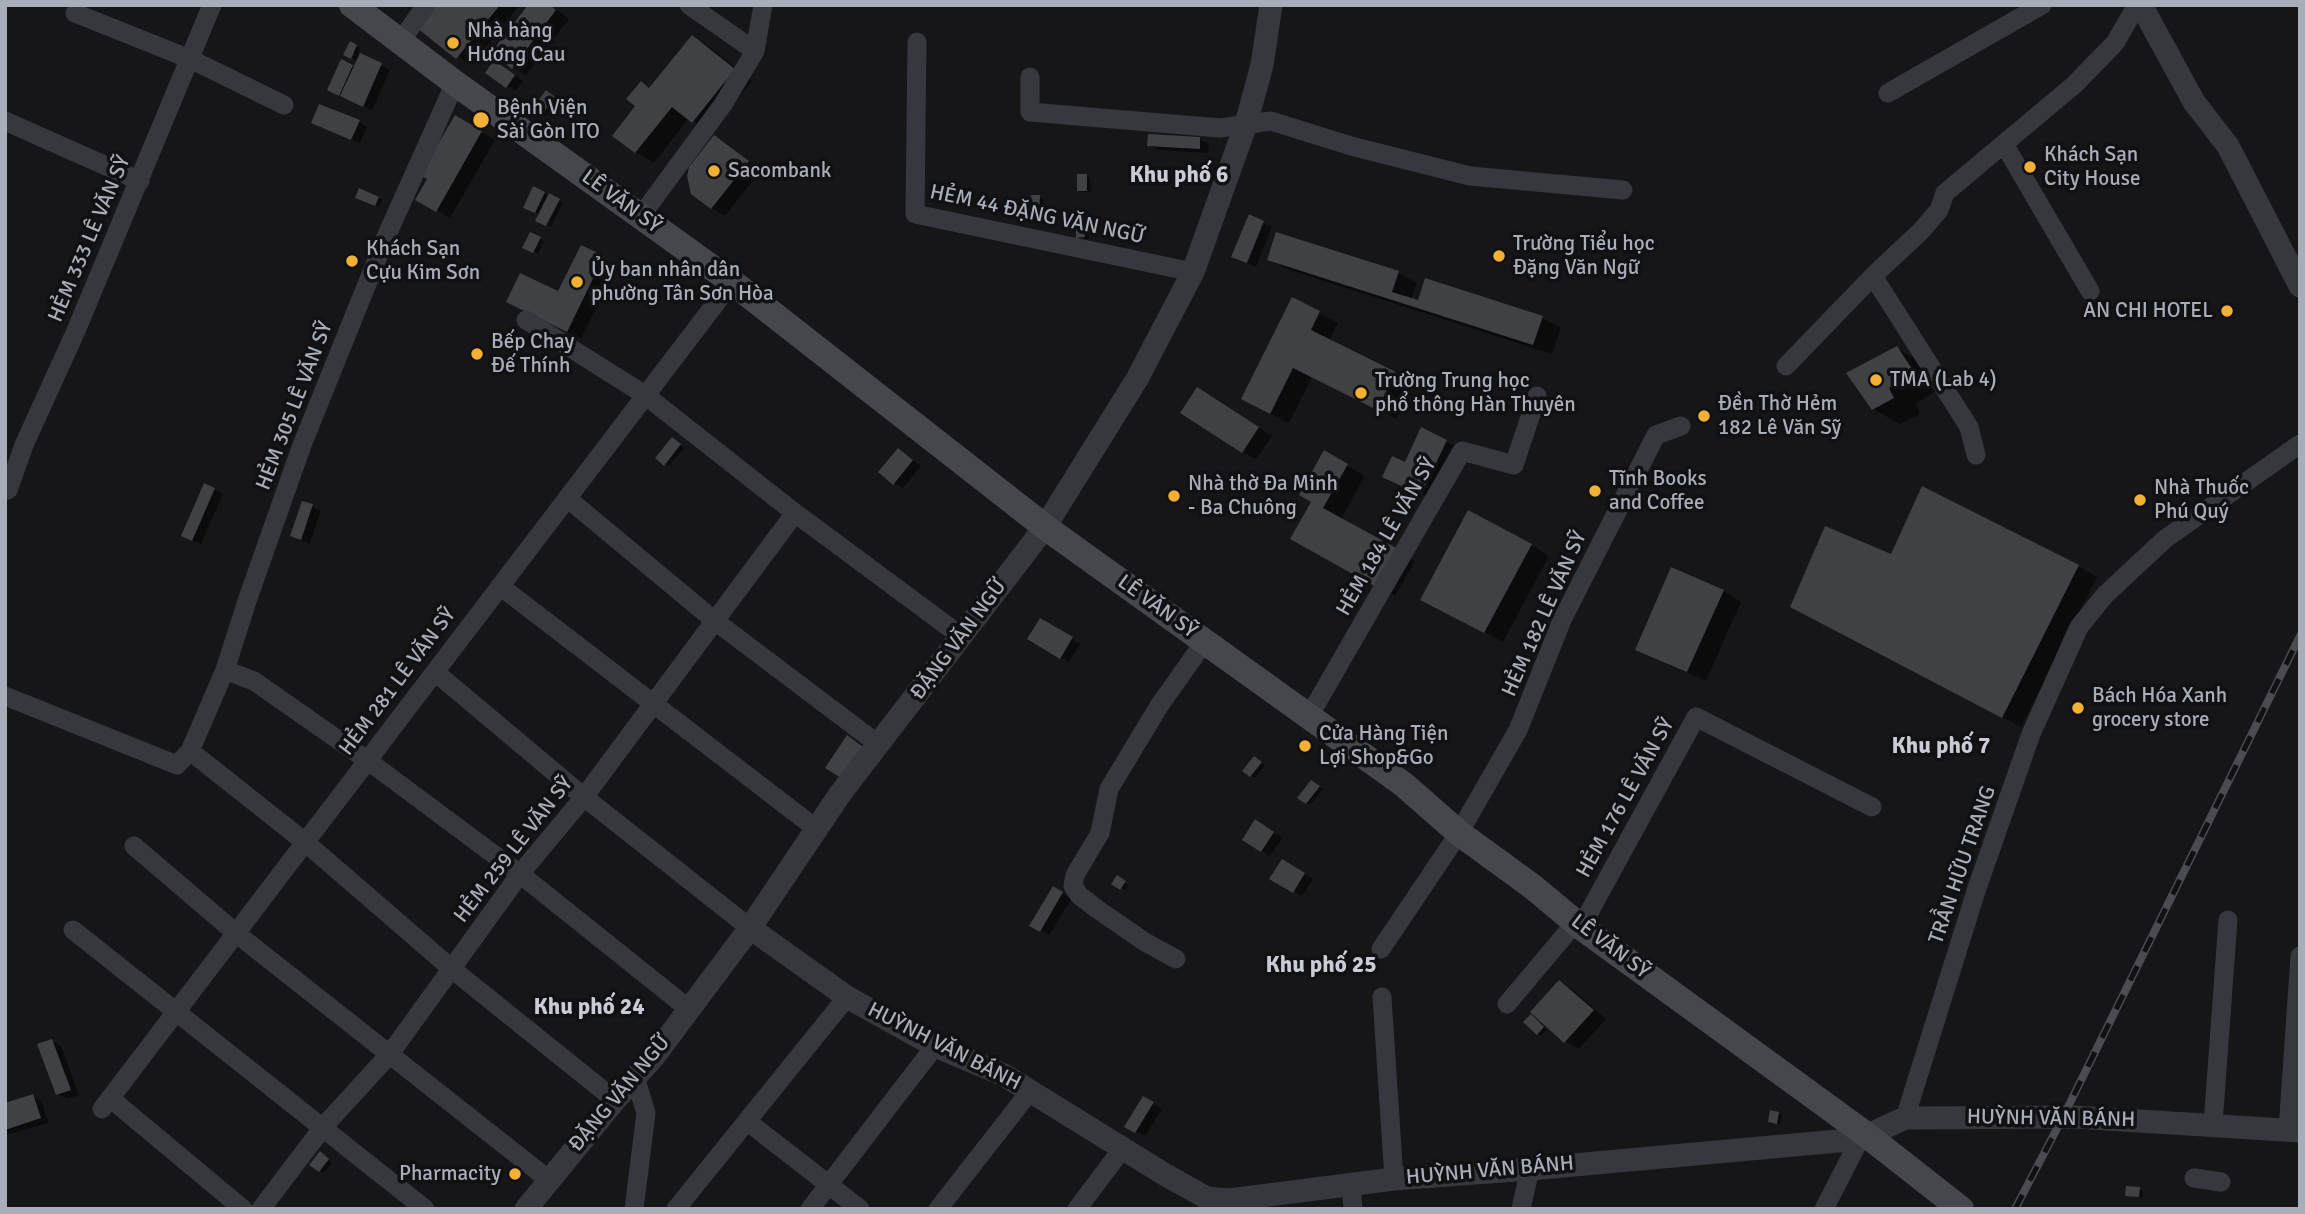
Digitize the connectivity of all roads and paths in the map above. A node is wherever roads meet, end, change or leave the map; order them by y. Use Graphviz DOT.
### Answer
graph roads {
  1 [pos="212,5"];
  2 [pos="352,5"];
  3 [pos="426,5"];
  4 [pos="689,5"];
  5 [pos="763,5"];
  6 [pos="1271,5"];
  7 [pos="2042,5"];
  8 [pos="2139,5"];
  9 [pos="75,13"];
  10 [pos="401,41"];
  11 [pos="917,42"];
  12 [pos="755,51"];
  13 [pos="190,59"];
  14 [pos="1030,76"];
  15 [pos="455,83"];
  16 [pos="1888,93"];
  17 [pos="284,105"];
  18 [pos="5,121"];
  19 [pos="1246,124"];
  20 [pos="2004,145"];
  21 [pos="140,181"];
  22 [pos="1623,190"];
  23 [pos="641,216"];
  24 [pos="1193,272"];
  25 [pos="1872,276"];
  26 [pos="732,282"];
  27 [pos="2300,286"];
  28 [pos="2090,291"];
  29 [pos="526,320"];
  30 [pos="1786,366"];
  31 [pos="645,396"];
  32 [pos="1537,396"];
  33 [pos="1681,426"];
  34 [pos="2300,444"];
  35 [pos="1976,455"];
  36 [pos="8,490"];
  37 [pos="567,498"];
  38 [pos="795,513"];
  39 [pos="1045,527"];
  40 [pos="500,586"];
  41 [pos="715,621"];
  42 [pos="961,636"];
  43 [pos="1205,641"];
  44 [pos="226,670"];
  45 [pos="435,672"];
  46 [pos="5,696"];
  47 [pos="651,704"];
  48 [pos="1308,718"];
  49 [pos="878,744"];
  50 [pos="190,751"];
  51 [pos="367,760"];
  52 [pos="584,797"];
  53 [pos="1872,807"];
  54 [pos="818,830"];
  55 [pos="1459,833"];
  56 [pos="305,842"];
  57 [pos="134,846"];
  58 [pos="520,874"];
  59 [pos="2228,920"];
  60 [pos="1578,925"];
  61 [pos="750,928"];
  62 [pos="73,930"];
  63 [pos="237,934"];
  64 [pos="1381,948"];
  65 [pos="2300,956"];
  66 [pos="1176,960"];
  67 [pos="452,969"];
  68 [pos="847,997"];
  69 [pos="1382,997"];
  70 [pos="1507,1004"];
  71 [pos="690,1010"];
  72 [pos="176,1011"];
  73 [pos="935,1046"];
  74 [pos="389,1055"];
  75 [pos="635,1077"];
  76 [pos="1031,1090"];
  77 [pos="615,1100"];
  78 [pos="1905,1118"];
  79 [pos="748,1122"];
  80 [pos="2213,1124"];
  81 [pos="324,1126"];
  82 [pos="2294,1130"];
  83 [pos="1864,1138"];
  84 [pos="1122,1148"];
  85 [pos="1530,1169"];
  86 [pos="2194,1178"];
  87 [pos="1394,1179"];
  88 [pos="549,1180"];
  89 [pos="2221,1182"];
  90 [pos="1351,1183"];
  91 [pos="829,1184"];
  92 [pos="1202,1203"];
  93 [pos="243,1209"];
  94 [pos="261,1209"];
  95 [pos="425,1209"];
  96 [pos="526,1209"];
  97 [pos="634,1209"];
  98 [pos="676,1209"];
  99 [pos="810,1209"];
  100 [pos="860,1209"];
  101 [pos="938,1209"];
  102 [pos="1077,1209"];
  103 [pos="1353,1209"];
  104 [pos="1521,1209"];
  105 [pos="1824,1209"];
  106 [pos="1961,1209"];
  1 -- 13 [label="street, HẺM 333 LÊ VĂN SỸ"];
  2 -- 10 [label="main road, LÊ VĂN SỸ"];
  3 -- 10 [label="street"];
  4 -- 12 [label="street"];
  5 -- 12 [label="street"];
  6 -- 19 [label="street, ĐẶNG VĂN NGỮ"];
  7 -- 16 [label="street"];
  8 -- 20 [label="street"];
  8 -- 27 [label="street"];
  9 -- 13 [label="street"];
  10 -- 15 [label="main road, LÊ VĂN SỸ"];
  11 -- 24 [label="street, HẺM 44 ĐẶNG VĂN NGỮ"];
  12 -- 23 [label="street"];
  13 -- 17 [label="street"];
  13 -- 21 [label="street, HẺM 333 LÊ VĂN SỸ"];
  14 -- 19 [label="street"];
  15 -- 23 [label="main road, LÊ VĂN SỸ"];
  15 -- 44 [label="street, HẺM 305 LÊ VĂN SỸ"];
  18 -- 21 [label="street"];
  19 -- 22 [label="street"];
  19 -- 24 [label="street, ĐẶNG VĂN NGỮ"];
  20 -- 25 [label="street"];
  20 -- 28 [label="street"];
  21 -- 36 [label="street, HẺM 333 LÊ VĂN SỸ"];
  23 -- 26 [label="main road, LÊ VĂN SỸ"];
  24 -- 39 [label="street, ĐẶNG VĂN NGỮ"];
  25 -- 30 [label="street"];
  25 -- 35 [label="street"];
  26 -- 31 [label="street, HẺM 281 LÊ VĂN SỸ"];
  26 -- 39 [label="main road, LÊ VĂN SỸ"];
  29 -- 31 [label="street"];
  31 -- 37 [label="street, HẺM 281 LÊ VĂN SỸ"];
  31 -- 38 [label="street"];
  32 -- 48 [label="street, HẺM 184 LÊ VĂN SỸ"];
  33 -- 55 [label="street, HẺM 182 LÊ VĂN SỸ"];
  34 -- 78 [label="street, TRẦN HỮU TRANG"];
  37 -- 40 [label="street, HẺM 281 LÊ VĂN SỸ"];
  37 -- 41 [label="street"];
  38 -- 41 [label="street, HẺM 259 LÊ VĂN SỸ"];
  38 -- 42 [label="street"];
  39 -- 42 [label="street, ĐẶNG VĂN NGỮ"];
  39 -- 43 [label="main road, LÊ VĂN SỸ"];
  40 -- 45 [label="street, HẺM 281 LÊ VĂN SỸ"];
  40 -- 47 [label="street"];
  41 -- 47 [label="street, HẺM 259 LÊ VĂN SỸ"];
  41 -- 49 [label="street"];
  42 -- 49 [label="street, ĐẶNG VĂN NGỮ"];
  43 -- 48 [label="main road, LÊ VĂN SỸ"];
  43 -- 66 [label="street"];
  44 -- 50 [label="street, HẺM 305 LÊ VĂN SỸ"];
  44 -- 51 [label="street"];
  45 -- 51 [label="street, HẺM 281 LÊ VĂN SỸ"];
  45 -- 52 [label="street"];
  46 -- 50 [label="street"];
  47 -- 52 [label="street, HẺM 259 LÊ VĂN SỸ"];
  47 -- 54 [label="street"];
  48 -- 55 [label="main road, LÊ VĂN SỸ"];
  49 -- 54 [label="street, ĐẶNG VĂN NGỮ"];
  50 -- 56 [label="street"];
  51 -- 56 [label="street, HẺM 281 LÊ VĂN SỸ"];
  51 -- 58 [label="street"];
  52 -- 58 [label="street, HẺM 259 LÊ VĂN SỸ"];
  52 -- 61 [label="street"];
  53 -- 60 [label="street, HẺM 176 LÊ VĂN SỸ"];
  54 -- 61 [label="street, ĐẶNG VĂN NGỮ"];
  55 -- 60 [label="main road, LÊ VĂN SỸ"];
  55 -- 64 [label="street, HẺM 182 LÊ VĂN SỸ"];
  56 -- 63 [label="street, HẺM 281 LÊ VĂN SỸ"];
  56 -- 67 [label="street"];
  57 -- 63 [label="street"];
  58 -- 67 [label="street, HẺM 259 LÊ VĂN SỸ"];
  58 -- 71 [label="street"];
  59 -- 80 [label="street"];
  60 -- 70 [label="street"];
  60 -- 83 [label="main road, LÊ VĂN SỸ"];
  61 -- 68 [label="street, HUỲNH VĂN BÁNH"];
  61 -- 71 [label="street, ĐẶNG VĂN NGỮ"];
  62 -- 72 [label="street"];
  63 -- 72 [label="street, HẺM 281 LÊ VĂN SỸ"];
  63 -- 74 [label="street"];
  65 -- 82 [label="street"];
  67 -- 74 [label="street, HẺM 259 LÊ VĂN SỸ"];
  67 -- 77 [label="street"];
  68 -- 73 [label="street, HUỲNH VĂN BÁNH"];
  68 -- 79 [label="street"];
  69 -- 87 [label="street"];
  71 -- 75 [label="street, ĐẶNG VĂN NGỮ"];
  72 -- 81 [label="street"];
  72 -- 93 [label="street, HẺM 281 LÊ VĂN SỸ"];
  73 -- 76 [label="street, HUỲNH VĂN BÁNH"];
  73 -- 91 [label="street"];
  74 -- 81 [label="street, HẺM 259 LÊ VĂN SỸ"];
  74 -- 88 [label="street"];
  75 -- 77 [label="street, ĐẶNG VĂN NGỮ"];
  75 -- 97 [label="street"];
  76 -- 84 [label="street, HUỲNH VĂN BÁNH"];
  76 -- 101 [label="street"];
  77 -- 88 [label="street, ĐẶNG VĂN NGỮ"];
  78 -- 80 [label="street, HUỲNH VĂN BÁNH"];
  78 -- 83 [label="street, HUỲNH VĂN BÁNH"];
  79 -- 91 [label="street"];
  79 -- 98 [label="street"];
  80 -- 82 [label="street, HUỲNH VĂN BÁNH"];
  81 -- 94 [label="street, HẺM 259 LÊ VĂN SỸ"];
  81 -- 95 [label="street"];
  83 -- 85 [label="street, HUỲNH VĂN BÁNH"];
  83 -- 105 [label="street"];
  83 -- 106 [label="main road, LÊ VĂN SỸ"];
  84 -- 92 [label="street, HUỲNH VĂN BÁNH"];
  84 -- 102 [label="street"];
  85 -- 87 [label="street, HUỲNH VĂN BÁNH"];
  85 -- 104 [label="street"];
  86 -- 89 [label="street"];
  87 -- 90 [label="street, HUỲNH VĂN BÁNH"];
  88 -- 96 [label="street, ĐẶNG VĂN NGỮ"];
  90 -- 92 [label="street, HUỲNH VĂN BÁNH"];
  90 -- 103 [label="street"];
  91 -- 99 [label="street"];
  91 -- 100 [label="street"];
}
